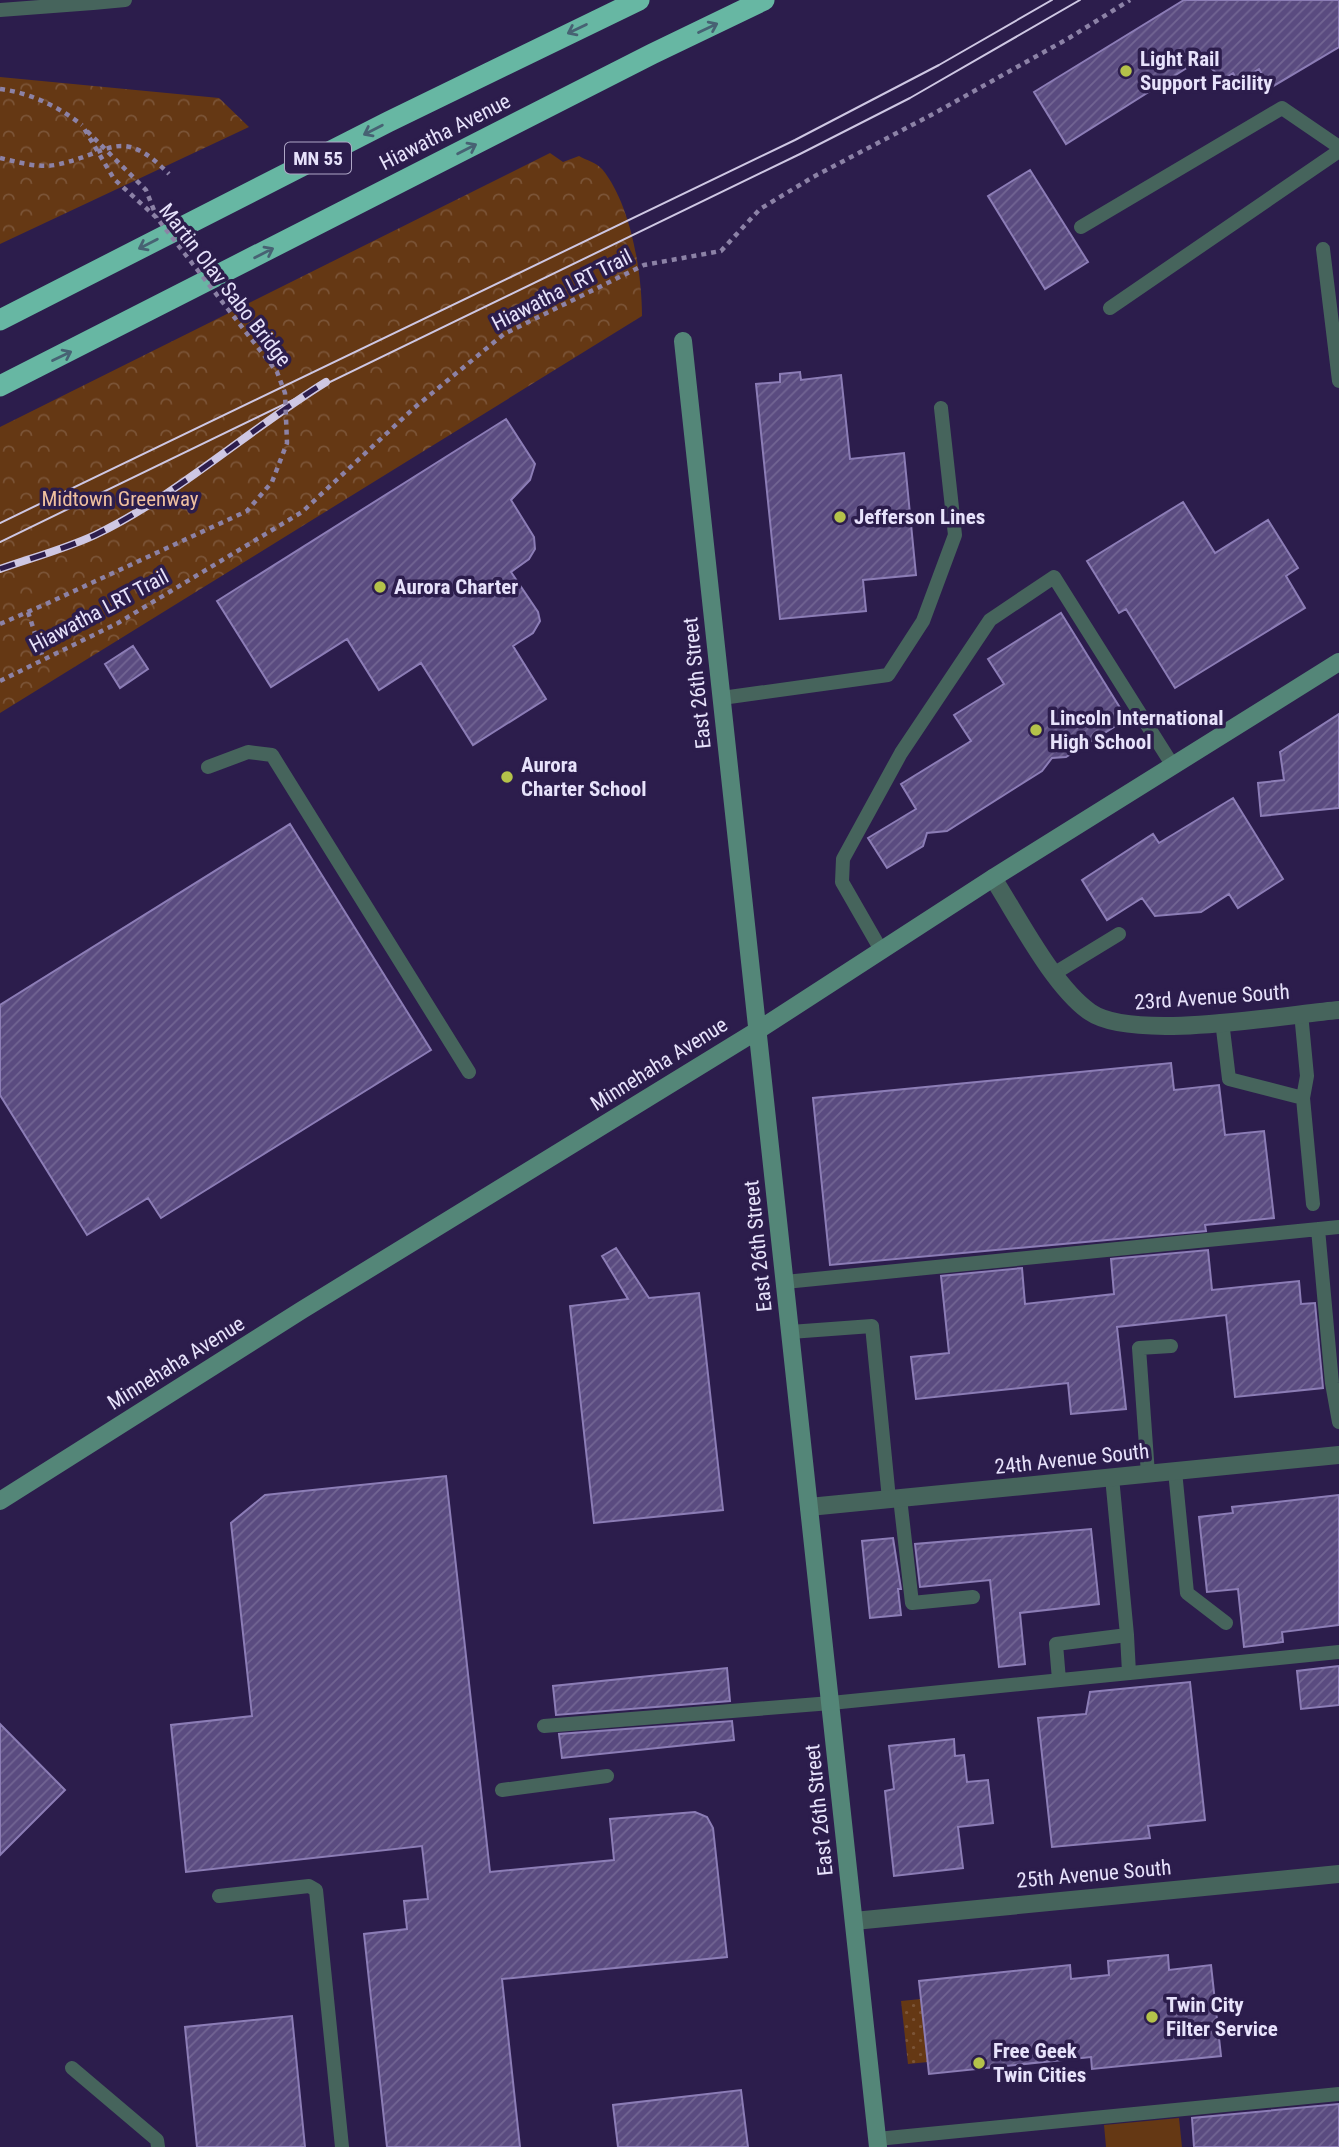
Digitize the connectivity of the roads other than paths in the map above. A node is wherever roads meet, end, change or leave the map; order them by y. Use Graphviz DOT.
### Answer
graph roads {
  1 [pos="125,0"];
  2 [pos="639,0"];
  3 [pos="764,0"];
  4 [pos="93,2"];
  5 [pos="26,4"];
  6 [pos="0,10"];
  7 [pos="1339,149"];
  8 [pos="1080,227"];
  9 [pos="1323,249"];
  10 [pos="1110,308"];
  11 [pos="0,320"];
  12 [pos="683,341"];
  13 [pos="1339,381"];
  14 [pos="0,386"];
  15 [pos="941,408"];
  16 [pos="1339,662"];
  17 [pos="722,698"];
  18 [pos="1173,765"];
  19 [pos="208,767"];
  20 [pos="993,878"];
  21 [pos="1119,934"];
  22 [pos="881,950"];
  23 [pos="1055,973"];
  24 [pos="1339,1010"];
  25 [pos="1301,1013"];
  26 [pos="1223,1021"];
  27 [pos="760,1028"];
  28 [pos="469,1072"];
  29 [pos="1303,1098"];
  30 [pos="1313,1204"];
  31 [pos="1339,1227"];
  32 [pos="1318,1229"];
  33 [pos="785,1282"];
  34 [pos="790,1332"];
  35 [pos="1171,1346"];
  36 [pos="1339,1423"];
  37 [pos="1339,1455"];
  38 [pos="1175,1471"];
  39 [pos="1148,1474"];
  40 [pos="1112,1477"];
  41 [pos="895,1499"];
  42 [pos="0,1501"];
  43 [pos="810,1507"];
  44 [pos="972,1597"];
  45 [pos="1226,1623"];
  46 [pos="1127,1635"];
  47 [pos="1339,1652"];
  48 [pos="1129,1673"];
  49 [pos="1059,1680"];
  50 [pos="831,1703"];
  51 [pos="544,1726"];
  52 [pos="607,1776"];
  53 [pos="502,1790"];
  54 [pos="1339,1874"];
  55 [pos="219,1896"];
  56 [pos="854,1921"];
  57 [pos="72,2068"];
  58 [pos="1339,2094"];
  59 [pos="878,2143"];
  60 [pos="158,2147"];
  61 [pos="342,2147"];
  1 -- 4 [label="lane"];
  2 -- 11 [label="highway, Hiawatha Avenue / MN 55, one-way"];
  14 -- 3 [label="highway, Hiawatha Avenue / MN 55, one-way"];
  4 -- 5 [label="lane"];
  5 -- 6 [label="lane"];
  7 -- 8 [label="lane"];
  7 -- 10 [label="lane"];
  9 -- 13 [label="lane"];
  12 -- 17 [label="street, East 26th Street"];
  15 -- 17 [label="lane"];
  16 -- 18 [label="street, Minnehaha Avenue"];
  17 -- 27 [label="street, East 26th Street"];
  18 -- 20 [label="street, Minnehaha Avenue"];
  18 -- 22 [label="lane"];
  19 -- 28 [label="lane"];
  20 -- 22 [label="street, Minnehaha Avenue"];
  20 -- 23 [label="street, 23rd Avenue South"];
  21 -- 23 [label="lane"];
  22 -- 27 [label="street, Minnehaha Avenue"];
  23 -- 26 [label="street, 23rd Avenue South"];
  24 -- 25 [label="street, 23rd Avenue South"];
  25 -- 26 [label="street, 23rd Avenue South"];
  25 -- 29 [label="lane"];
  26 -- 29 [label="lane"];
  27 -- 33 [label="street, East 26th Street"];
  27 -- 42 [label="street, Minnehaha Avenue"];
  29 -- 30 [label="lane"];
  31 -- 32 [label="lane"];
  32 -- 33 [label="lane"];
  32 -- 36 [label="lane"];
  33 -- 34 [label="street, East 26th Street"];
  34 -- 41 [label="lane"];
  34 -- 43 [label="street, East 26th Street"];
  35 -- 39 [label="lane"];
  37 -- 38 [label="street, 24th Avenue South"];
  38 -- 39 [label="street, 24th Avenue South"];
  38 -- 45 [label="lane"];
  39 -- 40 [label="street, 24th Avenue South"];
  40 -- 41 [label="street, 24th Avenue South"];
  40 -- 46 [label="lane"];
  41 -- 43 [label="street, 24th Avenue South"];
  41 -- 44 [label="lane"];
  43 -- 50 [label="street, East 26th Street"];
  46 -- 48 [label="lane"];
  46 -- 49 [label="lane"];
  47 -- 48 [label="lane"];
  48 -- 49 [label="lane"];
  49 -- 50 [label="lane"];
  50 -- 51 [label="lane"];
  50 -- 56 [label="street, East 26th Street"];
  52 -- 53 [label="lane"];
  54 -- 56 [label="street, 25th Avenue South"];
  55 -- 61 [label="lane"];
  56 -- 59 [label="street, East 26th Street"];
  57 -- 60 [label="lane"];
  58 -- 59 [label="lane"];
}
